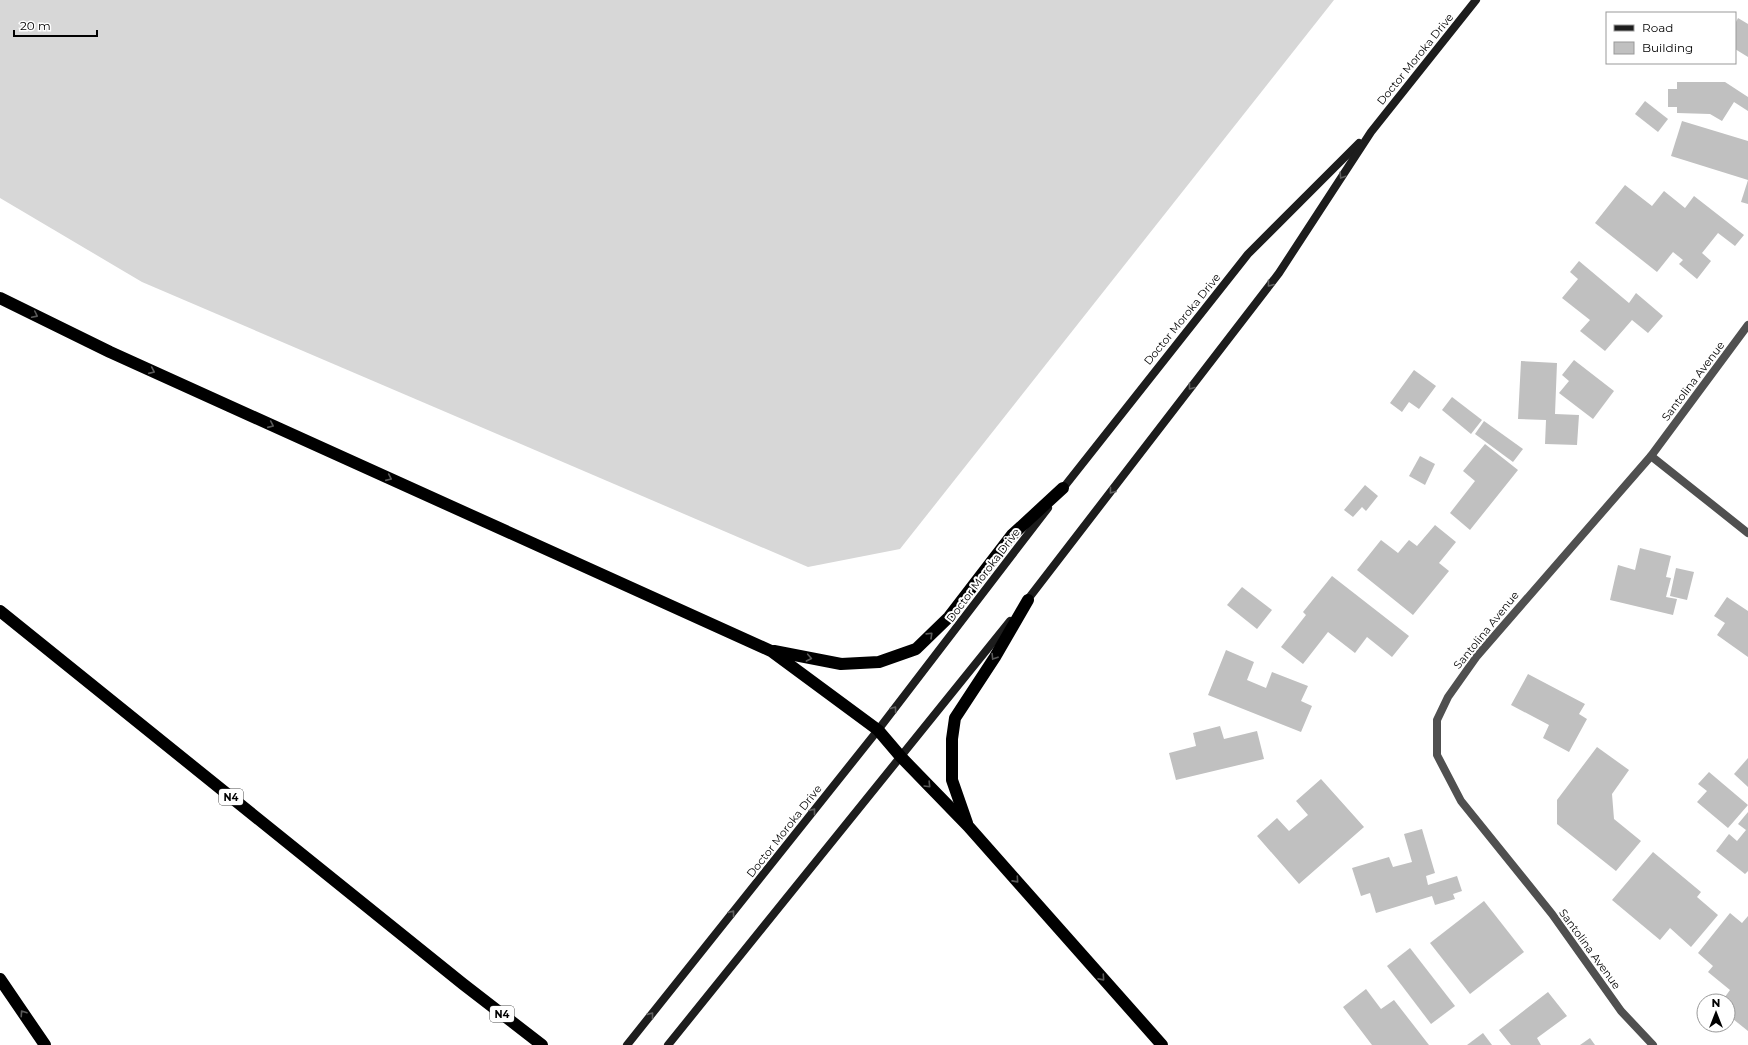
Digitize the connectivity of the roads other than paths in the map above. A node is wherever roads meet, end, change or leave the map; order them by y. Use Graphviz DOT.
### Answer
graph roads {
  1 [pos="1476,0"];
  2 [pos="1371,132"];
  3 [pos="0,298"];
  4 [pos="1748,324"];
  5 [pos="1651,456"];
  6 [pos="1063,488"];
  7 [pos="1748,533"];
  8 [pos="1028,600"];
  9 [pos="0,610"];
  10 [pos="771,651"];
  11 [pos="878,730"];
  12 [pos="901,757"];
  13 [pos="968,826"];
  14 [pos="0,979"];
  15 [pos="45,1045"];
  16 [pos="542,1045"];
  17 [pos="627,1045"];
  18 [pos="668,1045"];
  19 [pos="1162,1045"];
  20 [pos="1653,1045"];
  1 -- 2 [label="main road, Doctor Moroka Drive"];
  2 -- 6 [label="main road, Doctor Moroka Drive"];
  2 -- 8 [label="main road, Doctor Moroka Drive, one-way"];
  3 -- 10 [label="highway, one-way"];
  4 -- 5 [label="street, Santolina Avenue"];
  5 -- 7 [label="street"];
  5 -- 20 [label="street, Santolina Avenue"];
  10 -- 6 [label="highway, one-way"];
  11 -- 6 [label="main road, Doctor Moroka Drive, one-way"];
  8 -- 12 [label="main road, Doctor Moroka Drive"];
  8 -- 13 [label="highway, one-way"];
  9 -- 16 [label="highway, N4"];
  10 -- 11 [label="highway"];
  11 -- 12 [label="highway"];
  17 -- 11 [label="main road, Doctor Moroka Drive, one-way"];
  12 -- 13 [label="highway, one-way"];
  12 -- 18 [label="main road, Doctor Moroka Drive"];
  13 -- 19 [label="highway, one-way"];
  15 -- 14 [label="highway, one-way"];
}
